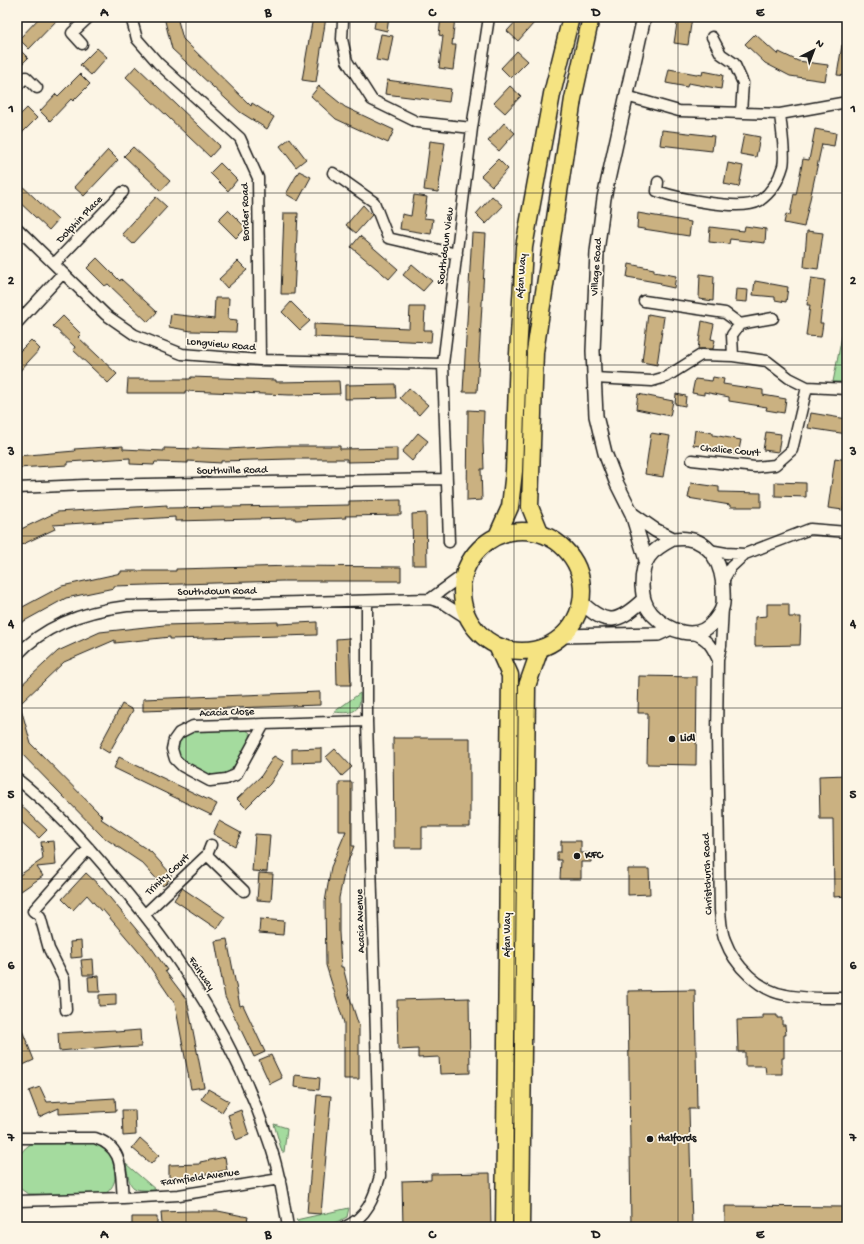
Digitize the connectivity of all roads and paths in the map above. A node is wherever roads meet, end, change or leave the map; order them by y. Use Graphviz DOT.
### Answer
graph roads {
  1 [pos="89,17"];
  2 [pos="131,17"];
  3 [pos="489,17"];
  4 [pos="571,17"];
  5 [pos="591,17"];
  6 [pos="644,17"];
  7 [pos="344,21"];
  8 [pos="712,37"];
  9 [pos="82,44"];
  10 [pos="17,86"];
  11 [pos="37,88"];
  12 [pos="626,96"];
  13 [pos="847,102"];
  14 [pos="741,113"];
  15 [pos="780,114"];
  16 [pos="472,128"];
  17 [pos="333,173"];
  18 [pos="658,182"];
  19 [pos="123,192"];
  20 [pos="17,228"];
  21 [pos="457,254"];
  22 [pos="54,264"];
  23 [pos="63,273"];
  24 [pos="644,301"];
  25 [pos="773,318"];
  26 [pos="17,323"];
  27 [pos="740,324"];
  28 [pos="733,356"];
  29 [pos="260,360"];
  30 [pos="443,364"];
  31 [pos="594,378"];
  32 [pos="807,387"];
  33 [pos="847,389"];
  34 [pos="692,460"];
  35 [pos="447,479"];
  36 [pos="17,488"];
  37 [pos="632,514"];
  38 [pos="847,532"];
  39 [pos="541,534"];
  40 [pos="497,536"];
  41 [pos="673,539"];
  42 [pos="449,542"];
  43 [pos="709,550"];
  44 [pos="745,554"];
  45 [pos="646,560"];
  46 [pos="463,575"];
  47 [pos="723,581"];
  48 [pos="430,599"];
  49 [pos="643,600"];
  50 [pos="367,601"];
  51 [pos="581,602"];
  52 [pos="723,608"];
  53 [pos="468,619"];
  54 [pos="670,628"];
  55 [pos="694,634"];
  56 [pos="562,636"];
  57 [pos="497,646"];
  58 [pos="540,649"];
  59 [pos="17,655"];
  60 [pos="718,660"];
  61 [pos="367,721"];
  62 [pos="264,724"];
  63 [pos="17,779"];
  64 [pos="90,848"];
  65 [pos="244,891"];
  66 [pos="145,914"];
  67 [pos="847,998"];
  68 [pos="66,1010"];
  69 [pos="17,1138"];
  70 [pos="280,1179"];
  71 [pos="123,1198"];
  72 [pos="17,1201"];
  73 [pos="288,1227"];
  74 [pos="345,1227"];
  75 [pos="504,1227"];
  76 [pos="521,1227"];
  1 -- 9 [label="street"];
  2 -- 29 [label="street, Border Road"];
  3 -- 16 [label="street, Southdown View"];
  4 -- 40 [label="main road, Afan Way"];
  5 -- 39 [label="main road, Afan Way"];
  6 -- 12 [label="street, Village Road"];
  7 -- 16 [label="street"];
  8 -- 14 [label="street"];
  10 -- 11 [label="street"];
  12 -- 14 [label="street"];
  12 -- 31 [label="street, Village Road"];
  13 -- 15 [label="street"];
  14 -- 15 [label="street"];
  15 -- 18 [label="street"];
  16 -- 21 [label="street, Southdown View"];
  17 -- 21 [label="street"];
  19 -- 22 [label="street, Dolphin Place"];
  20 -- 22 [label="street, Longview Road"];
  21 -- 30 [label="street, Southdown View"];
  22 -- 23 [label="street, Longview Road"];
  23 -- 26 [label="street"];
  23 -- 29 [label="street, Longview Road"];
  24 -- 27 [label="street"];
  25 -- 27 [label="street"];
  27 -- 28 [label="street"];
  28 -- 31 [label="street"];
  28 -- 32 [label="street"];
  29 -- 30 [label="street, Longview Road"];
  30 -- 35 [label="street, Southdown View"];
  31 -- 37 [label="street, Village Road"];
  32 -- 33 [label="street"];
  32 -- 34 [label="street, Chalice Court"];
  35 -- 36 [label="street, Southville Road"];
  35 -- 42 [label="street, Southdown View"];
  37 -- 41 [label="street, Village Road"];
  37 -- 45 [label="street, Village Road"];
  38 -- 44 [label="street"];
  39 -- 40 [label="main road"];
  39 -- 51 [label="main road"];
  40 -- 46 [label="main road"];
  41 -- 43 [label="street"];
  41 -- 45 [label="street"];
  43 -- 44 [label="street"];
  43 -- 47 [label="street"];
  44 -- 47 [label="street"];
  45 -- 49 [label="street"];
  46 -- 48 [label="street"];
  46 -- 53 [label="main road"];
  47 -- 52 [label="street"];
  48 -- 50 [label="street, Southdown Road"];
  48 -- 53 [label="street, Southdown Road"];
  49 -- 51 [label="street"];
  49 -- 54 [label="street"];
  50 -- 59 [label="street, Southdown Road"];
  50 -- 61 [label="street, Acacia Avenue"];
  51 -- 56 [label="main road"];
  52 -- 55 [label="street"];
  52 -- 60 [label="street, Christchurch Road"];
  53 -- 57 [label="main road"];
  54 -- 55 [label="street"];
  54 -- 56 [label="street"];
  55 -- 60 [label="street, Christchurch Road"];
  56 -- 58 [label="main road"];
  57 -- 58 [label="main road"];
  57 -- 75 [label="main road, Afan Way"];
  58 -- 76 [label="main road, Afan Way"];
  60 -- 67 [label="street, Christchurch Road"];
  61 -- 62 [label="street, Acacia Close"];
  61 -- 74 [label="street, Acacia Avenue"];
  62 -- 62 [label="street, Acacia Close"];
  63 -- 64 [label="street, Fairway"];
  64 -- 66 [label="street, Fairway"];
  64 -- 68 [label="street"];
  65 -- 66 [label="street, Trinity Court"];
  66 -- 70 [label="street, Fairway"];
  69 -- 71 [label="street"];
  70 -- 71 [label="street, Farmfield Avenue"];
  70 -- 73 [label="street, Fairway"];
  71 -- 72 [label="street, Farmfield Avenue"];
}
